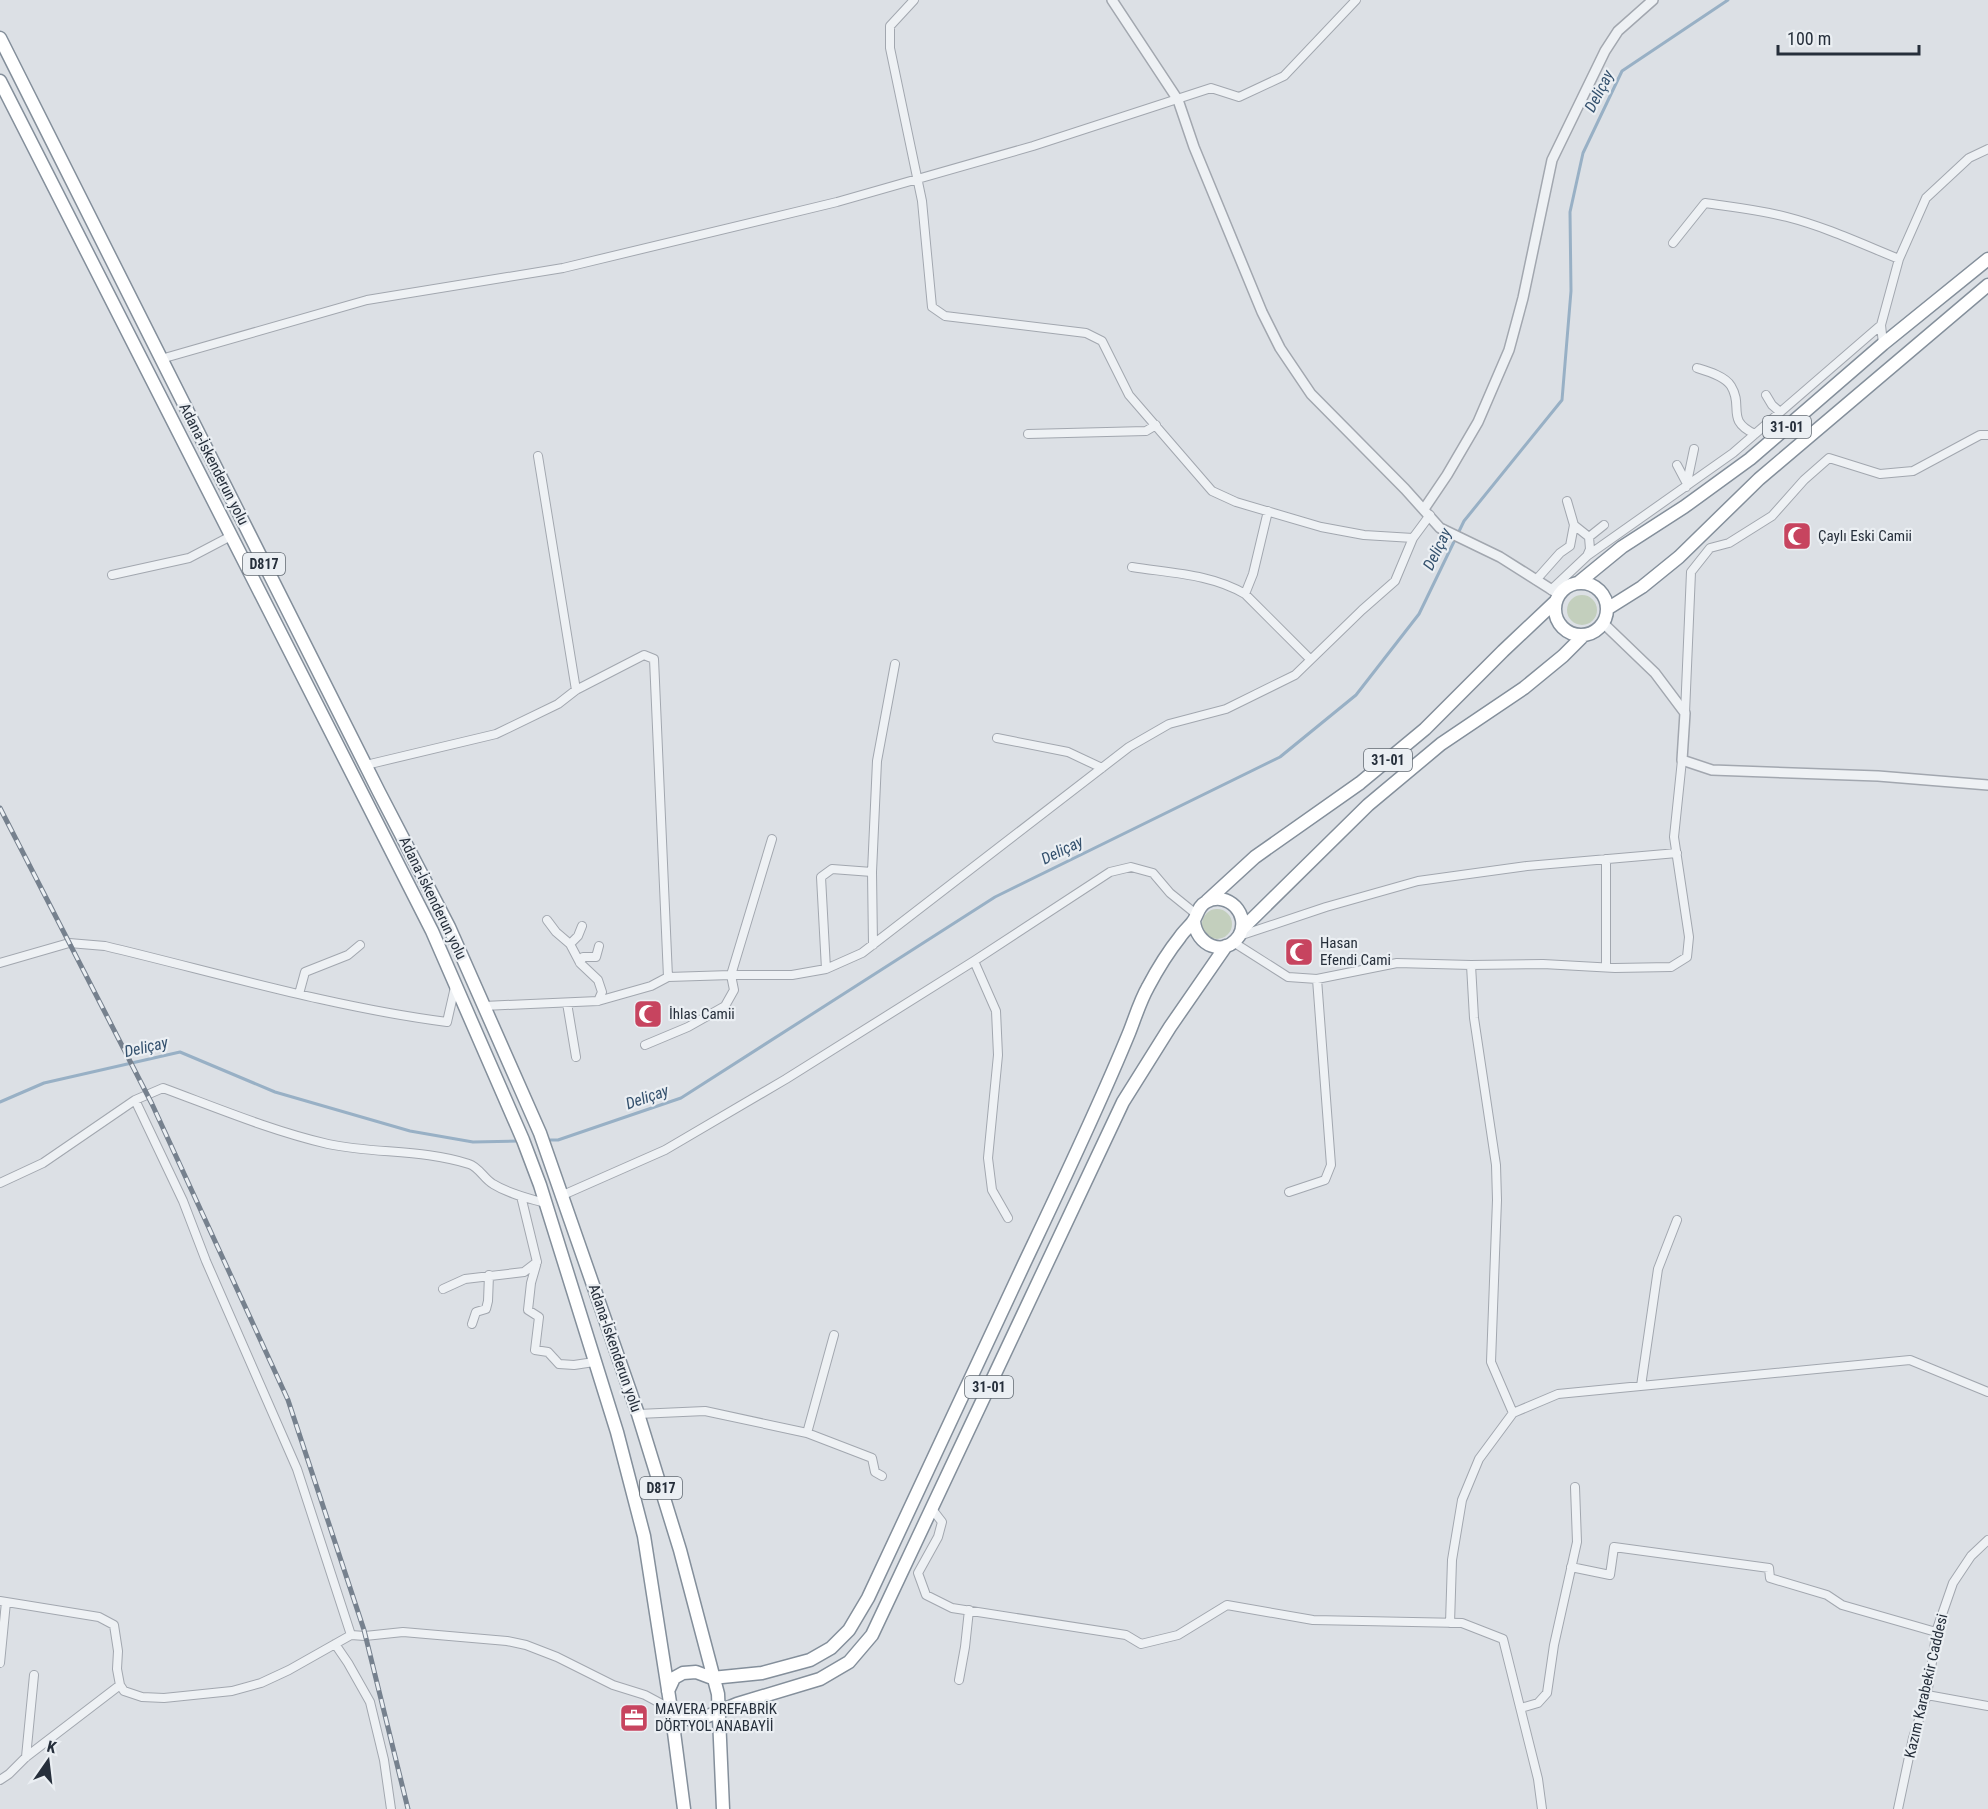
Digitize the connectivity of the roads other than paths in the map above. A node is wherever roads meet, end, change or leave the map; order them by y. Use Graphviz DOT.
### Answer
graph roads {
  1 [pos="914,0"];
  2 [pos="1112,0"];
  3 [pos="1356,0"];
  4 [pos="1653,0"];
  5 [pos="0,38"];
  6 [pos="0,81"];
  7 [pos="1178,100"];
  8 [pos="1988,149"];
  9 [pos="917,179"];
  10 [pos="1672,243"];
  11 [pos="1899,259"];
  12 [pos="1988,259"];
  13 [pos="1988,285"];
  14 [pos="1881,325"];
  15 [pos="1883,344"];
  16 [pos="161,358"];
  17 [pos="1697,368"];
  18 [pos="1766,395"];
  19 [pos="1780,412"];
  20 [pos="1156,425"];
  21 [pos="1028,434"];
  22 [pos="1755,434"];
  23 [pos="1988,435"];
  24 [pos="1694,449"];
  25 [pos="538,456"];
  26 [pos="1677,465"];
  27 [pos="1686,484"];
  28 [pos="1567,501"];
  29 [pos="1268,511"];
  30 [pos="1427,512"];
  31 [pos="1574,525"];
  32 [pos="1604,525"];
  33 [pos="231,536"];
  34 [pos="1589,537"];
  35 [pos="1413,538"];
  36 [pos="1587,556"];
  37 [pos="1132,567"];
  38 [pos="112,575"];
  39 [pos="1536,580"];
  40 [pos="1578,584"];
  41 [pos="1245,594"];
  42 [pos="1556,595"];
  43 [pos="1607,609"];
  44 [pos="1603,623"];
  45 [pos="1584,635"];
  46 [pos="1310,659"];
  47 [pos="895,664"];
  48 [pos="576,690"];
  49 [pos="1685,713"];
  50 [pos="997,738"];
  51 [pos="1682,760"];
  52 [pos="366,765"];
  53 [pos="1102,768"];
  54 [pos="1988,785"];
  55 [pos="772,839"];
  56 [pos="1677,853"];
  57 [pos="1606,859"];
  58 [pos="872,872"];
  59 [pos="1206,902"];
  60 [pos="1195,918"];
  61 [pos="548,920"];
  62 [pos="582,927"];
  63 [pos="1235,938"];
  64 [pos="570,944"];
  65 [pos="360,945"];
  66 [pos="873,945"];
  67 [pos="599,946"];
  68 [pos="974,961"];
  69 [pos="0,963"];
  70 [pos="580,963"];
  71 [pos="1471,965"];
  72 [pos="1606,967"];
  73 [pos="826,969"];
  74 [pos="731,975"];
  75 [pos="668,977"];
  76 [pos="1317,980"];
  77 [pos="455,987"];
  78 [pos="299,994"];
  79 [pos="597,1001"];
  80 [pos="567,1003"];
  81 [pos="484,1006"];
  82 [pos="645,1045"];
  83 [pos="576,1057"];
  84 [pos="135,1100"];
  85 [pos="0,1183"];
  86 [pos="1289,1192"];
  87 [pos="563,1195"];
  88 [pos="521,1196"];
  89 [pos="545,1203"];
  90 [pos="1008,1218"];
  91 [pos="1677,1220"];
  92 [pos="537,1262"];
  93 [pos="489,1275"];
  94 [pos="442,1289"];
  95 [pos="472,1324"];
  96 [pos="834,1335"];
  97 [pos="594,1362"];
  98 [pos="1641,1386"];
  99 [pos="1988,1392"];
  100 [pos="1513,1413"];
  101 [pos="638,1414"];
  102 [pos="807,1433"];
  103 [pos="882,1476"];
  104 [pos="1575,1487"];
  105 [pos="932,1509"];
  106 [pos="1988,1540"];
  107 [pos="1571,1567"];
  108 [pos="3,1601"];
  109 [pos="969,1610"];
  110 [pos="1449,1623"];
  111 [pos="1936,1632"];
  112 [pos="351,1635"];
  113 [pos="334,1644"];
  114 [pos="0,1663"];
  115 [pos="34,1675"];
  116 [pos="712,1678"];
  117 [pos="959,1680"];
  118 [pos="120,1685"];
  119 [pos="668,1691"];
  120 [pos="1927,1695"];
  121 [pos="1988,1706"];
  122 [pos="671,1708"];
  123 [pos="1521,1708"];
  124 [pos="718,1711"];
  125 [pos="26,1757"];
  126 [pos="0,1780"];
  127 [pos="391,1809"];
  128 [pos="684,1809"];
  129 [pos="723,1809"];
  130 [pos="1542,1809"];
  131 [pos="1898,1809"];
  1 -- 9 [label="street"];
  2 -- 7 [label="street"];
  3 -- 7 [label="street"];
  4 -- 30 [label="street"];
  5 -- 16 [label="highway, Adana-İskenderun yolu / D817"];
  6 -- 33 [label="highway, D817"];
  7 -- 9 [label="street"];
  7 -- 30 [label="street"];
  8 -- 11 [label="street"];
  9 -- 16 [label="street"];
  9 -- 20 [label="street"];
  10 -- 11 [label="street"];
  11 -- 14 [label="street"];
  12 -- 15 [label="highway, 31-01"];
  13 -- 43 [label="highway, 31-01"];
  14 -- 15 [label="street"];
  14 -- 19 [label="street"];
  15 -- 40 [label="highway, 31-01"];
  16 -- 52 [label="highway, Adana-İskenderun yolu / D817"];
  17 -- 22 [label="street"];
  18 -- 19 [label="street"];
  19 -- 22 [label="street"];
  20 -- 21 [label="street"];
  20 -- 29 [label="street"];
  22 -- 27 [label="street"];
  23 -- 49 [label="street"];
  24 -- 27 [label="street"];
  25 -- 48 [label="street"];
  26 -- 27 [label="street"];
  27 -- 36 [label="street"];
  28 -- 31 [label="street"];
  29 -- 35 [label="street"];
  29 -- 41 [label="street"];
  30 -- 35 [label="street"];
  30 -- 39 [label="street"];
  31 -- 34 [label="street"];
  31 -- 39 [label="street"];
  32 -- 34 [label="street"];
  33 -- 38 [label="street"];
  33 -- 77 [label="highway, D817"];
  34 -- 36 [label="street"];
  35 -- 46 [label="street"];
  36 -- 42 [label="street"];
  37 -- 41 [label="street"];
  39 -- 42 [label="street"];
  40 -- 42 [label="highway"];
  40 -- 43 [label="highway"];
  41 -- 46 [label="street"];
  42 -- 45 [label="highway"];
  42 -- 59 [label="highway, 31-01"];
  43 -- 44 [label="highway"];
  44 -- 45 [label="highway"];
  44 -- 49 [label="street"];
  45 -- 63 [label="highway, 31-01"];
  46 -- 53 [label="street"];
  47 -- 58 [label="street"];
  48 -- 52 [label="street"];
  48 -- 75 [label="street"];
  49 -- 51 [label="street"];
  50 -- 53 [label="street"];
  51 -- 54 [label="street"];
  51 -- 56 [label="street"];
  52 -- 81 [label="highway, Adana-İskenderun yolu / D817"];
  53 -- 66 [label="street"];
  55 -- 74 [label="street"];
  56 -- 57 [label="street"];
  56 -- 72 [label="street"];
  57 -- 63 [label="street"];
  57 -- 72 [label="street"];
  58 -- 66 [label="street"];
  58 -- 73 [label="street"];
  59 -- 60 [label="highway"];
  59 -- 63 [label="highway"];
  60 -- 63 [label="highway"];
  60 -- 68 [label="street"];
  60 -- 116 [label="highway, 31-01"];
  61 -- 64 [label="street"];
  62 -- 64 [label="street"];
  63 -- 76 [label="street"];
  63 -- 105 [label="highway, 31-01"];
  64 -- 70 [label="street"];
  65 -- 78 [label="street"];
  66 -- 73 [label="street"];
  67 -- 70 [label="street"];
  68 -- 87 [label="street"];
  68 -- 90 [label="street"];
  69 -- 78 [label="street"];
  70 -- 79 [label="street"];
  71 -- 72 [label="street"];
  71 -- 76 [label="street"];
  71 -- 100 [label="street"];
  73 -- 74 [label="street"];
  74 -- 75 [label="street"];
  74 -- 82 [label="street"];
  75 -- 79 [label="street"];
  76 -- 86 [label="street"];
  77 -- 78 [label="street"];
  77 -- 89 [label="highway, Adana-İskenderun yolu / D817"];
  79 -- 80 [label="street"];
  80 -- 81 [label="street"];
  80 -- 83 [label="street"];
  81 -- 87 [label="highway, Adana-İskenderun yolu / D817"];
  84 -- 85 [label="street"];
  84 -- 88 [label="street"];
  84 -- 112 [label="street"];
  87 -- 101 [label="highway, Adana-İskenderun yolu / D817"];
  88 -- 89 [label="street"];
  88 -- 92 [label="street"];
  89 -- 97 [label="highway, Adana-İskenderun yolu / D817"];
  91 -- 98 [label="street"];
  92 -- 93 [label="street"];
  92 -- 97 [label="street"];
  93 -- 94 [label="street"];
  93 -- 95 [label="street"];
  96 -- 102 [label="street"];
  97 -- 119 [label="highway, Adana-İskenderun yolu / D817"];
  98 -- 99 [label="street"];
  98 -- 100 [label="street"];
  100 -- 110 [label="street"];
  101 -- 102 [label="street"];
  101 -- 116 [label="highway, Adana-İskenderun yolu / D817"];
  102 -- 103 [label="street"];
  104 -- 107 [label="street"];
  105 -- 109 [label="street"];
  105 -- 124 [label="highway, 31-01"];
  106 -- 111 [label="street, Kazım Karabekir Caddesi"];
  107 -- 111 [label="street"];
  107 -- 123 [label="street"];
  108 -- 114 [label="street"];
  108 -- 118 [label="street"];
  109 -- 110 [label="street"];
  109 -- 117 [label="street"];
  110 -- 123 [label="street"];
  111 -- 120 [label="street, Kazım Karabekir Caddesi"];
  112 -- 113 [label="street"];
  112 -- 122 [label="street"];
  113 -- 118 [label="street"];
  113 -- 127 [label="street"];
  115 -- 125 [label="street"];
  116 -- 119 [label="highway, 31-01"];
  116 -- 124 [label="highway, Adana-İskenderun yolu / D817"];
  118 -- 125 [label="street"];
  119 -- 122 [label="highway, Adana-İskenderun yolu / D817"];
  120 -- 121 [label="street"];
  120 -- 131 [label="street, Kazım Karabekir Caddesi"];
  122 -- 124 [label="highway, 31-01"];
  122 -- 128 [label="highway, Adana-İskenderun yolu / D817"];
  123 -- 130 [label="street"];
  124 -- 129 [label="highway, Adana-İskenderun yolu / D817"];
  125 -- 126 [label="street"];
}
